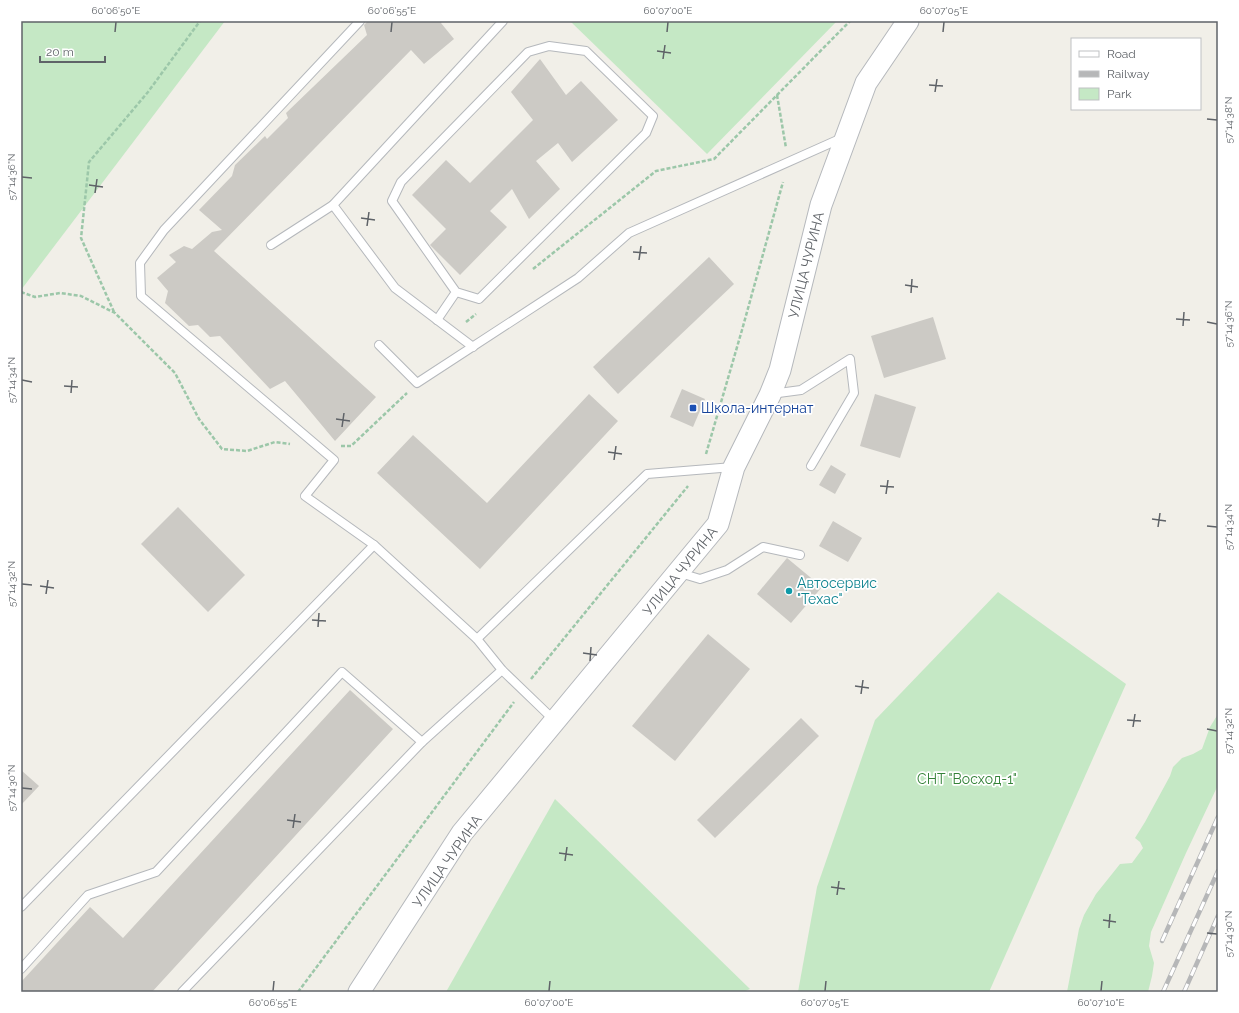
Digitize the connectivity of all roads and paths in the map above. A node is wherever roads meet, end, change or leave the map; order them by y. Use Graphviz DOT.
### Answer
graph roads {
  1 [pos="200,21"];
  2 [pos="360,21"];
  3 [pos="503,21"];
  4 [pos="850,21"];
  5 [pos="908,21"];
  6 [pos="777,95"];
  7 [pos="847,136"];
  8 [pos="788,162"];
  9 [pos="333,204"];
  10 [pos="271,245"];
  11 [pos="527,274"];
  12 [pos="21,292"];
  13 [pos="456,292"];
  14 [pos="115,313"];
  15 [pos="478,313"];
  16 [pos="437,320"];
  17 [pos="454,332"];
  18 [pos="379,345"];
  19 [pos="473,347"];
  20 [pos="417,383"];
  21 [pos="770,394"];
  22 [pos="318,447"];
  23 [pos="811,466"];
  24 [pos="734,467"];
  25 [pos="701,469"];
  26 [pos="374,545"];
  27 [pos="800,555"];
  28 [pos="679,572"];
  29 [pos="477,639"];
  30 [pos="502,670"];
  31 [pos="523,690"];
  32 [pos="555,721"];
  33 [pos="422,742"];
  34 [pos="21,907"];
  35 [pos="21,970"];
  36 [pos="182,992"];
  37 [pos="298,992"];
  38 [pos="358,992"];
  1 -- 14 [label="path"];
  2 -- 22 [label="lane"];
  3 -- 9 [label="lane"];
  4 -- 6 [label="path"];
  5 -- 7 [label="street, УЛИЦА ЧУРИНА"];
  6 -- 8 [label="path"];
  6 -- 11 [label="path"];
  7 -- 8 [label="lane"];
  7 -- 21 [label="street, УЛИЦА ЧУРИНА"];
  8 -- 19 [label="lane"];
  8 -- 25 [label="path"];
  9 -- 10 [label="lane"];
  9 -- 16 [label="lane"];
  12 -- 14 [label="path"];
  13 -- 13 [label="lane"];
  13 -- 16 [label="lane"];
  14 -- 22 [label="path"];
  15 -- 17 [label="path"];
  16 -- 17 [label="lane"];
  17 -- 19 [label="lane"];
  18 -- 20 [label="lane"];
  19 -- 20 [label="lane"];
  20 -- 22 [label="path"];
  21 -- 23 [label="lane"];
  21 -- 24 [label="street, УЛИЦА ЧУРИНА"];
  22 -- 26 [label="lane"];
  24 -- 25 [label="lane"];
  24 -- 28 [label="street, УЛИЦА ЧУРИНА"];
  25 -- 29 [label="lane"];
  25 -- 31 [label="path"];
  26 -- 29 [label="lane"];
  26 -- 34 [label="lane"];
  27 -- 28 [label="lane"];
  28 -- 32 [label="street, УЛИЦА ЧУРИНА"];
  29 -- 30 [label="lane"];
  30 -- 31 [label="lane"];
  30 -- 33 [label="lane"];
  31 -- 32 [label="lane"];
  31 -- 37 [label="path"];
  32 -- 38 [label="street, УЛИЦА ЧУРИНА"];
  33 -- 35 [label="lane"];
  33 -- 36 [label="lane"];
}
